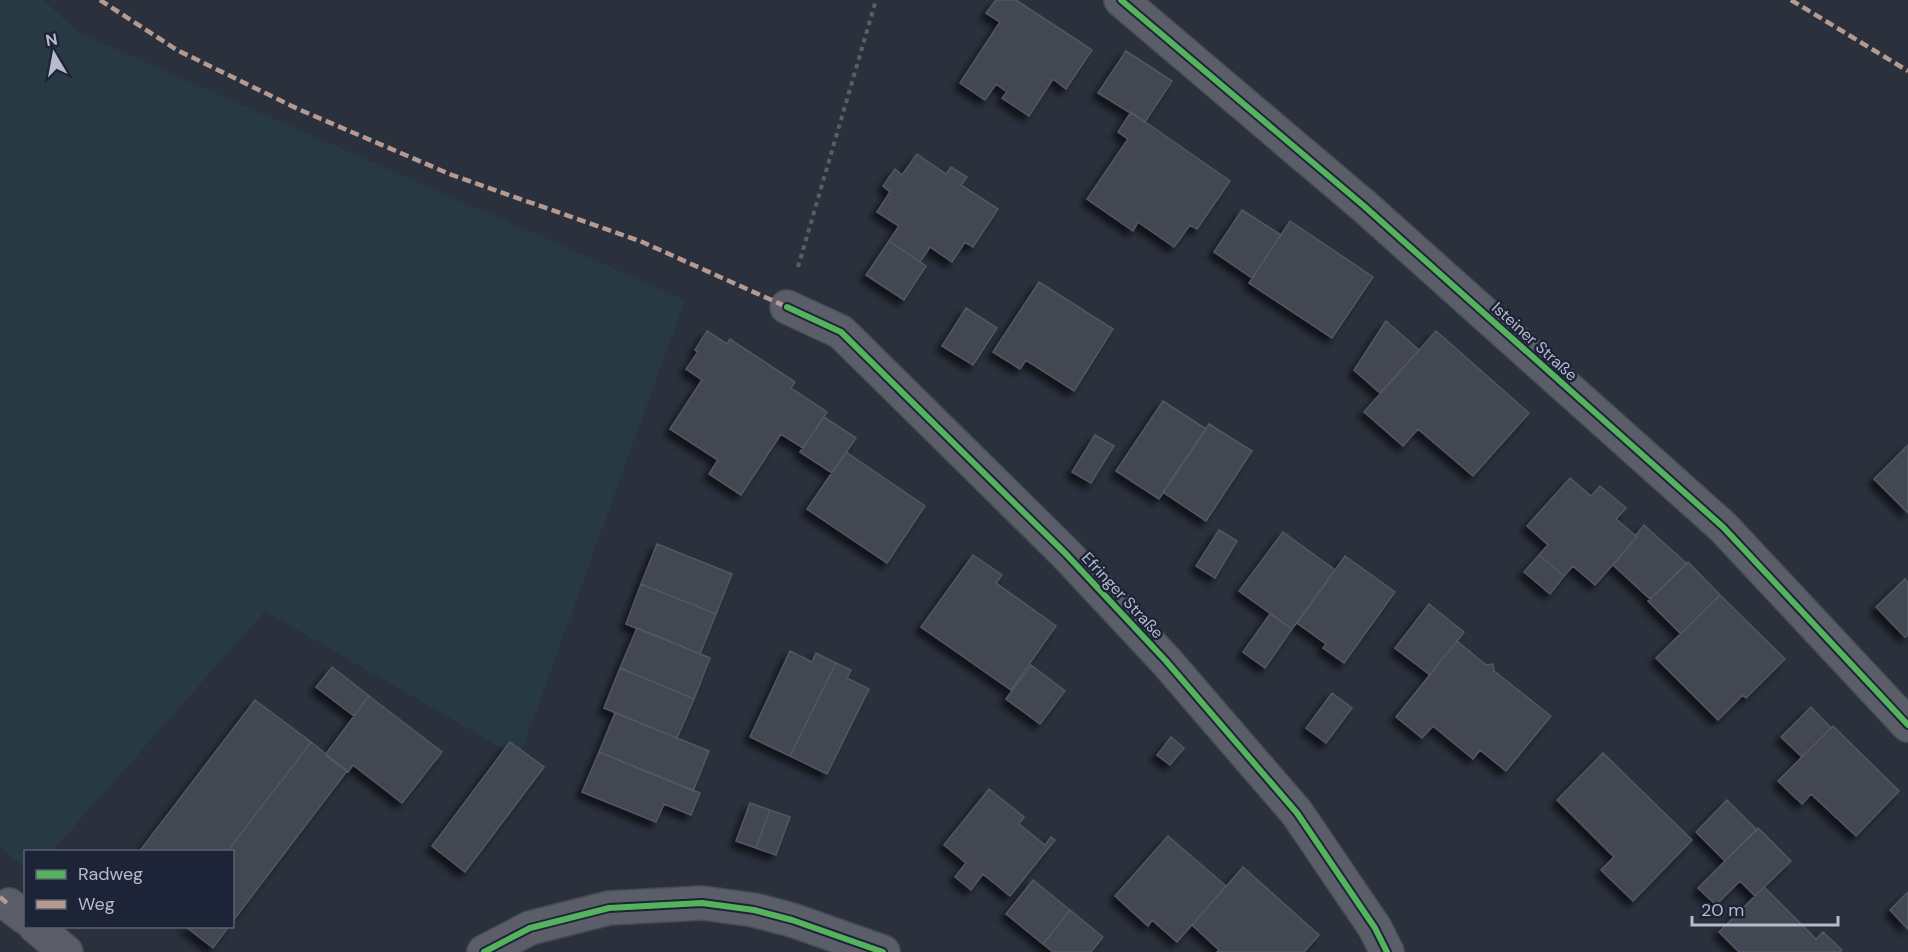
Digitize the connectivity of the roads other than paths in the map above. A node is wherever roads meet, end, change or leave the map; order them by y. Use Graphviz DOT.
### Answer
graph roads {
  1 [pos="1121,0"];
  2 [pos="787,307"];
  3 [pos="1908,725"];
  4 [pos="37,928"];
  5 [pos="66,952"];
  6 [pos="484,952"];
  7 [pos="883,952"];
  8 [pos="1387,952"];
  1 -- 3 [label="street, Isteiner Straße"];
  2 -- 8 [label="street, Efringer Straße"];
  4 -- 5 [label="street"];
  6 -- 7 [label="street"];
}
